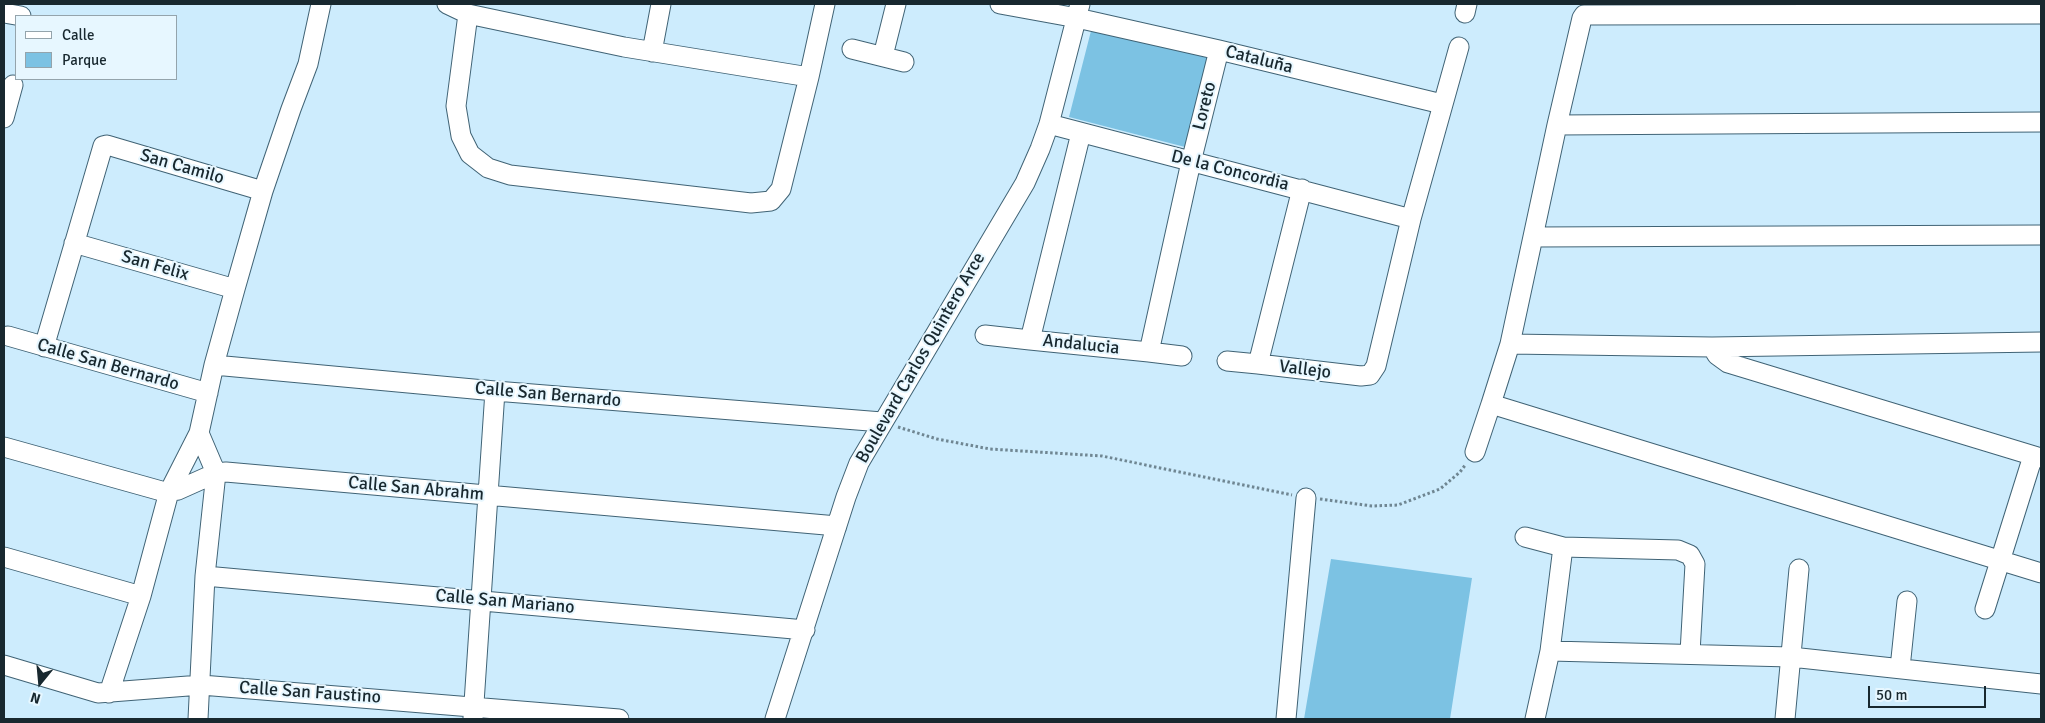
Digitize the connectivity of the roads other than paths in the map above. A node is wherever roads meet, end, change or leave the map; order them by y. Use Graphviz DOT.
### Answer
graph roads {
  1 [pos="321,4"];
  2 [pos="447,4"];
  3 [pos="661,4"];
  4 [pos="825,4"];
  5 [pos="896,4"];
  6 [pos="1000,4"];
  7 [pos="1078,11"];
  8 [pos="468,14"];
  9 [pos="2041,14"];
  10 [pos="1459,47"];
  11 [pos="852,49"];
  12 [pos="1219,50"];
  13 [pos="652,52"];
  14 [pos="883,56"];
  15 [pos="904,62"];
  16 [pos="809,77"];
  17 [pos="13,85"];
  18 [pos="1442,104"];
  19 [pos="4,118"];
  20 [pos="2041,122"];
  21 [pos="1049,124"];
  22 [pos="1557,125"];
  23 [pos="1081,133"];
  24 [pos="1191,162"];
  25 [pos="1302,189"];
  26 [pos="263,191"];
  27 [pos="1411,219"];
  28 [pos="2041,235"];
  29 [pos="1533,237"];
  30 [pos="74,243"];
  31 [pos="235,289"];
  32 [pos="984,335"];
  33 [pos="8,336"];
  34 [pos="1030,340"];
  35 [pos="2041,342"];
  36 [pos="1510,344"];
  37 [pos="44,347"];
  38 [pos="1712,347"];
  39 [pos="1149,352"];
  40 [pos="1182,356"];
  41 [pos="1227,361"];
  42 [pos="1258,364"];
  43 [pos="214,365"];
  44 [pos="495,391"];
  45 [pos="208,393"];
  46 [pos="1491,404"];
  47 [pos="882,422"];
  48 [pos="199,433"];
  49 [pos="4,448"];
  50 [pos="1475,452"];
  51 [pos="2037,457"];
  52 [pos="216,473"];
  53 [pos="169,492"];
  54 [pos="488,495"];
  55 [pos="1306,498"];
  56 [pos="837,526"];
  57 [pos="1525,537"];
  58 [pos="1563,547"];
  59 [pos="4,557"];
  60 [pos="1999,561"];
  61 [pos="1799,569"];
  62 [pos="2041,573"];
  63 [pos="206,576"];
  64 [pos="141,596"];
  65 [pos="481,600"];
  66 [pos="1907,601"];
  67 [pos="1985,609"];
  68 [pos="804,630"];
  69 [pos="1550,651"];
  70 [pos="1690,653"];
  71 [pos="1791,657"];
  72 [pos="4,665"];
  73 [pos="1900,668"];
  74 [pos="2041,684"];
  75 [pos="201,685"];
  76 [pos="110,692"];
  77 [pos="474,713"];
  78 [pos="198,719"];
  79 [pos="619,719"];
  80 [pos="775,719"];
  81 [pos="1286,719"];
  82 [pos="1535,719"];
  83 [pos="1785,719"];
  1 -- 26 [label="street"];
  2 -- 8 [label="street"];
  3 -- 13 [label="street"];
  4 -- 16 [label="street"];
  5 -- 14 [label="street"];
  6 -- 7 [label="street, Cataluña"];
  7 -- 12 [label="street, Cataluña"];
  7 -- 21 [label="street, Boulevard Carlos Quintero Arce"];
  8 -- 13 [label="street"];
  8 -- 16 [label="street"];
  9 -- 22 [label="street"];
  10 -- 18 [label="street"];
  11 -- 14 [label="street"];
  12 -- 18 [label="street, Cataluña"];
  12 -- 24 [label="street, Loreto"];
  13 -- 16 [label="street"];
  14 -- 15 [label="street"];
  17 -- 19 [label="street"];
  18 -- 27 [label="street"];
  20 -- 22 [label="street"];
  21 -- 23 [label="street, De la Concordia"];
  21 -- 47 [label="street, Boulevard Carlos Quintero Arce"];
  22 -- 29 [label="street"];
  23 -- 24 [label="street, De la Concordia"];
  23 -- 34 [label="street, Andalucia"];
  24 -- 25 [label="street, De la Concordia"];
  24 -- 39 [label="street"];
  25 -- 27 [label="street, De la Concordia"];
  25 -- 42 [label="street, Vallejo"];
  26 -- 30 [label="street, San Camilo"];
  26 -- 31 [label="street"];
  27 -- 42 [label="street, Vallejo"];
  28 -- 29 [label="street"];
  29 -- 36 [label="street"];
  30 -- 31 [label="street, San Felix"];
  30 -- 37 [label="street"];
  31 -- 43 [label="street"];
  32 -- 34 [label="street"];
  33 -- 37 [label="street, Calle San Bernardo"];
  34 -- 39 [label="street, Andalucia"];
  35 -- 38 [label="street"];
  36 -- 38 [label="street"];
  36 -- 46 [label="street"];
  37 -- 45 [label="street, Calle San Bernardo"];
  38 -- 51 [label="street"];
  39 -- 40 [label="street, Andalucia"];
  41 -- 42 [label="street"];
  43 -- 44 [label="street, Calle San Bernardo"];
  43 -- 45 [label="street"];
  44 -- 47 [label="street, Calle San Bernardo"];
  44 -- 54 [label="street"];
  45 -- 48 [label="street"];
  46 -- 50 [label="street"];
  46 -- 60 [label="street"];
  47 -- 56 [label="street, Boulevard Carlos Quintero Arce"];
  48 -- 52 [label="street"];
  48 -- 53 [label="street"];
  49 -- 53 [label="street"];
  51 -- 60 [label="street"];
  52 -- 53 [label="street, Calle San Abrahm"];
  52 -- 54 [label="street, Calle San Abrahm"];
  52 -- 63 [label="street"];
  53 -- 64 [label="street"];
  54 -- 56 [label="street, Calle San Abrahm"];
  54 -- 65 [label="street"];
  55 -- 81 [label="street"];
  56 -- 68 [label="street, Boulevard Carlos Quintero Arce"];
  57 -- 58 [label="street"];
  58 -- 69 [label="street"];
  58 -- 70 [label="street"];
  59 -- 64 [label="street"];
  60 -- 62 [label="street"];
  60 -- 67 [label="street"];
  61 -- 71 [label="street"];
  63 -- 65 [label="street, Calle San Mariano"];
  63 -- 75 [label="street"];
  64 -- 76 [label="street"];
  65 -- 68 [label="street, Calle San Mariano"];
  65 -- 77 [label="street"];
  66 -- 73 [label="street"];
  68 -- 80 [label="street, Boulevard Carlos Quintero Arce"];
  69 -- 70 [label="street"];
  69 -- 82 [label="street"];
  70 -- 71 [label="street"];
  71 -- 73 [label="street"];
  71 -- 83 [label="street"];
  72 -- 76 [label="street, Calle San Faustino"];
  73 -- 74 [label="street"];
  75 -- 76 [label="street, Calle San Faustino"];
  75 -- 77 [label="street, Calle San Faustino"];
  75 -- 78 [label="street"];
  77 -- 79 [label="street, Calle San Faustino"];
}
